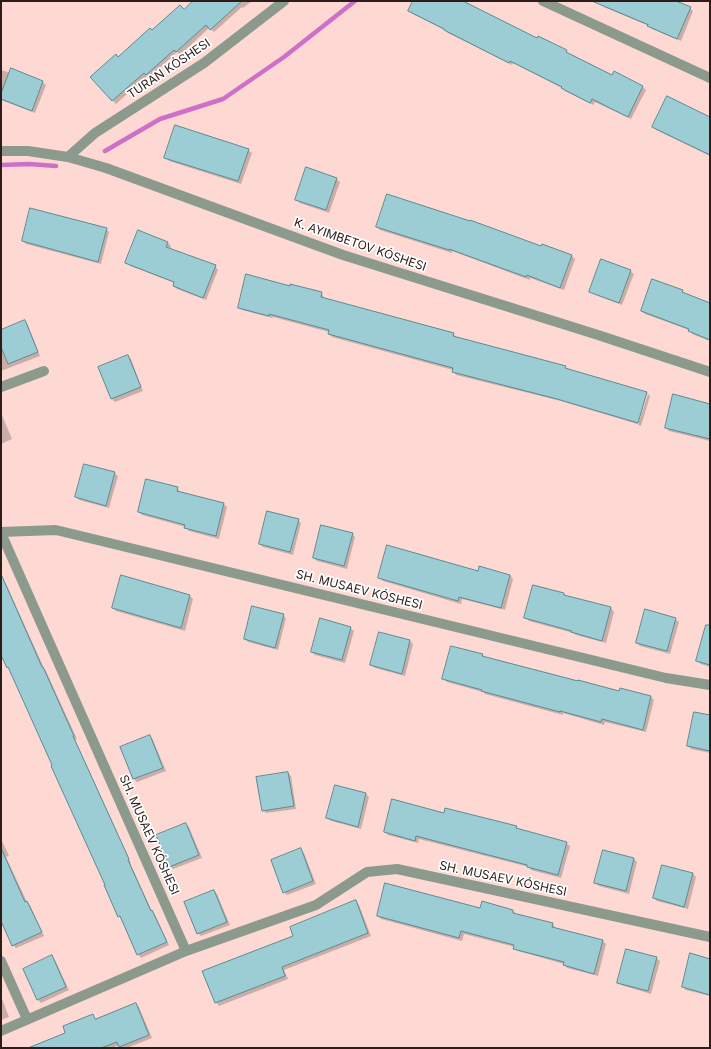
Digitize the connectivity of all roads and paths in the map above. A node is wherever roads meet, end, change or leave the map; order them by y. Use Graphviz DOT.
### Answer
graph roads {
  1 [pos="284,1"];
  2 [pos="543,1"];
  3 [pos="710,78"];
  4 [pos="1,151"];
  5 [pos="68,157"];
  6 [pos="44,371"];
  7 [pos="710,372"];
  8 [pos="1,387"];
  9 [pos="1,532"];
  10 [pos="710,685"];
  11 [pos="710,937"];
  12 [pos="186,951"];
  13 [pos="1,961"];
  14 [pos="27,1019"];
  15 [pos="1,1031"];
  1 -- 5 [label="street, TURAN KÓSHESI"];
  2 -- 3 [label="street"];
  4 -- 5 [label="street"];
  5 -- 7 [label="street"];
  6 -- 8 [label="street"];
  9 -- 10 [label="street, SH. MUSAEV KÓSHESI"];
  9 -- 12 [label="street, SH. MUSAEV KÓSHESI"];
  11 -- 12 [label="street, SH. MUSAEV KÓSHESI"];
  12 -- 14 [label="street, SH. MUSAEV KÓSHESI"];
  13 -- 14 [label="street"];
  14 -- 15 [label="street, SH. MUSAEV KÓSHESI"];
}
